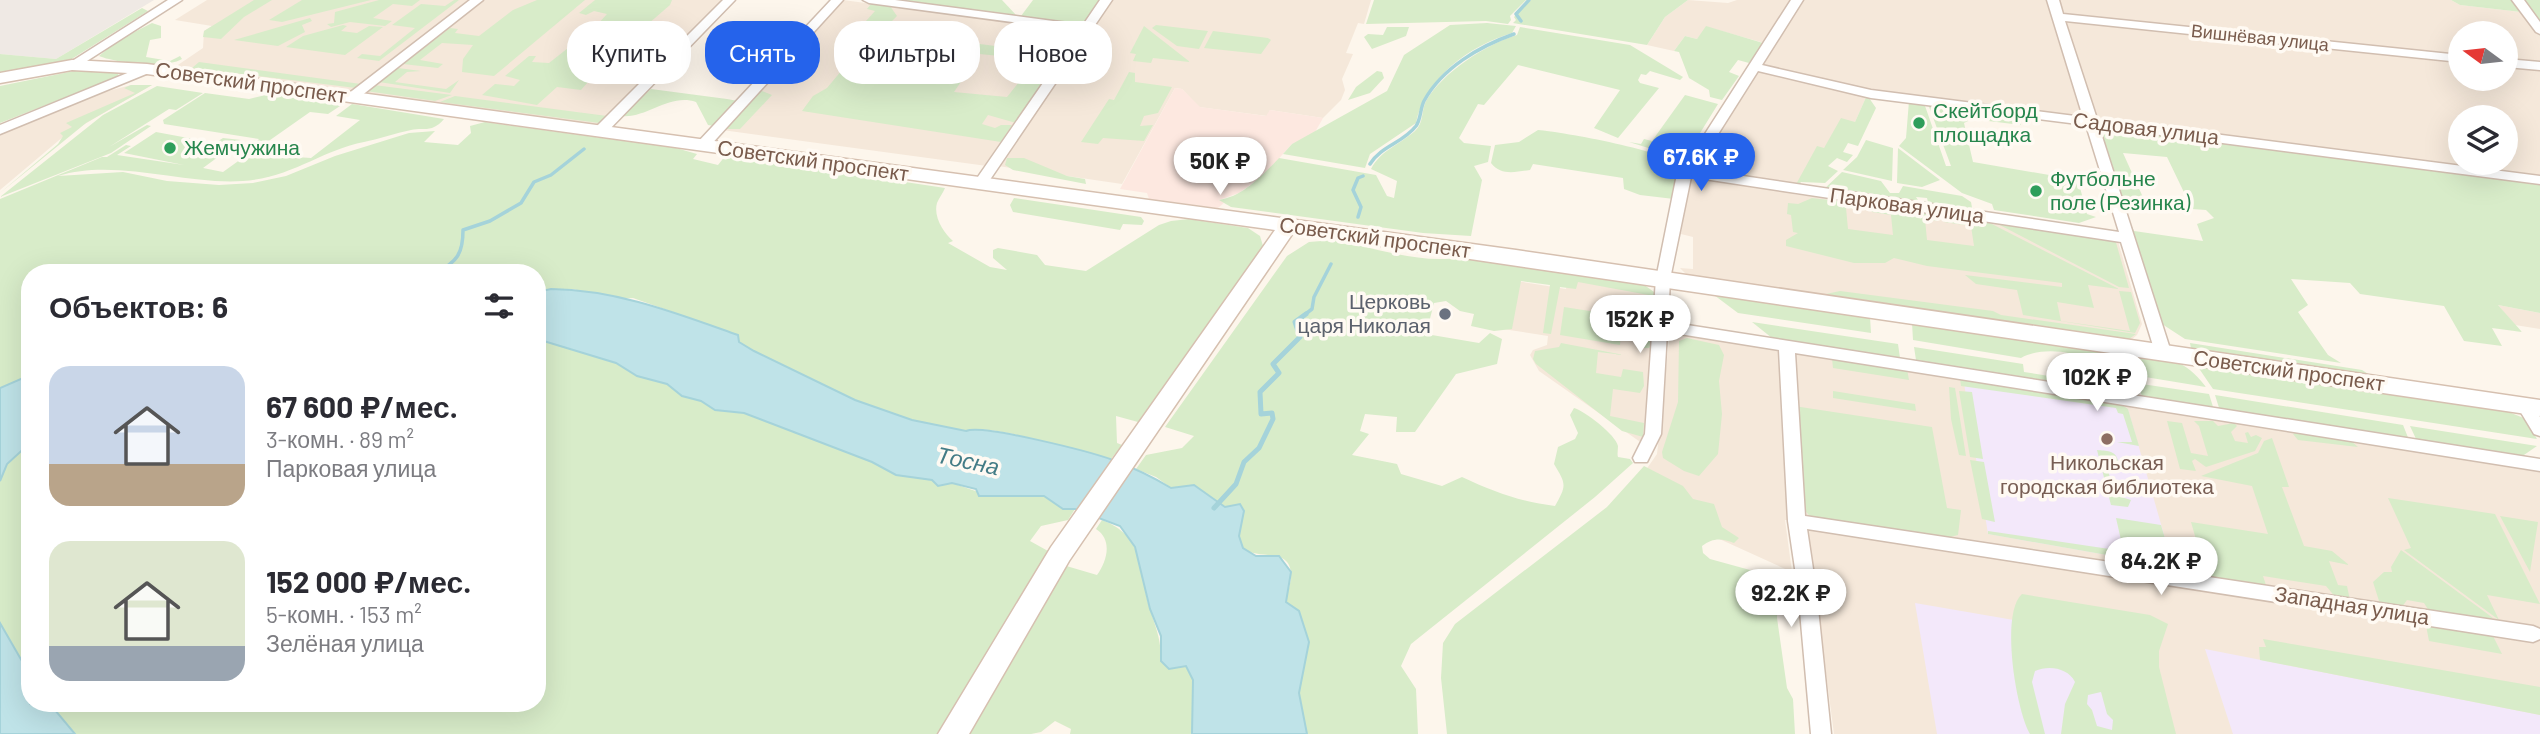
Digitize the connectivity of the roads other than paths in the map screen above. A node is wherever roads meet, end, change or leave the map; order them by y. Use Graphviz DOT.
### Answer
graph roads {
  1 [pos="176,0"];
  2 [pos="477,0"];
  3 [pos="729,0"];
  4 [pos="837,0"];
  5 [pos="869,0"];
  6 [pos="1106,0"];
  7 [pos="1797,0"];
  8 [pos="2053,0"];
  9 [pos="2518,0"];
  10 [pos="2059,17"];
  11 [pos="1027,21"];
  12 [pos="1092,21"];
  13 [pos="2540,30"];
  14 [pos="2448,57"];
  15 [pos="2518,64"];
  16 [pos="72,65"];
  17 [pos="2540,66"];
  18 [pos="1755,67"];
  19 [pos="148,69"];
  20 [pos="0,78"];
  21 [pos="1049,84"];
  22 [pos="352,97"];
  23 [pos="2089,122"];
  24 [pos="0,130"];
  25 [pos="600,131"];
  26 [pos="703,145"];
  27 [pos="1686,172"];
  28 [pos="2540,180"];
  29 [pos="980,184"];
  30 [pos="1287,227"];
  31 [pos="2127,238"];
  32 [pos="1663,279"];
  33 [pos="1660,326"];
  34 [pos="1787,346"];
  35 [pos="2163,352"];
  36 [pos="2533,407"];
  37 [pos="1149,426"];
  38 [pos="2540,430"];
  39 [pos="1641,458"];
  40 [pos="2540,465"];
  41 [pos="1797,521"];
  42 [pos="2533,634"];
  43 [pos="953,734"];
  44 [pos="1821,734"];
  1 -- 16 [label="street"];
  2 -- 22 [label="street"];
  3 -- 25 [label="street"];
  4 -- 26 [label="street"];
  5 -- 11 [label="street"];
  6 -- 12 [label="street"];
  7 -- 18 [label="street"];
  8 -- 10 [label="street"];
  9 -- 13 [label="street"];
  10 -- 14 [label="street, Вишнёвая улица"];
  10 -- 23 [label="street"];
  15 -- 17 [label="street"];
  16 -- 19 [label="main road, Советский проспект"];
  16 -- 20 [label="main road, Советский проспект"];
  18 -- 23 [label="street, Садовая улица"];
  18 -- 27 [label="street"];
  19 -- 22 [label="main road, Советский проспект"];
  19 -- 24 [label="street"];
  21 -- 29 [label="street"];
  22 -- 25 [label="main road, Советский проспект"];
  23 -- 28 [label="street, Садовая улица"];
  23 -- 31 [label="street"];
  25 -- 26 [label="main road, Советский проспект"];
  26 -- 29 [label="main road, Советский проспект"];
  27 -- 31 [label="street, Парковая улица"];
  27 -- 32 [label="street"];
  29 -- 30 [label="main road, Советский проспект"];
  30 -- 32 [label="main road, Советский проспект"];
  30 -- 37 [label="main road"];
  31 -- 35 [label="street"];
  32 -- 33 [label="street"];
  32 -- 35 [label="main road, Советский проспект"];
  33 -- 34 [label="street"];
  33 -- 39 [label="street"];
  34 -- 40 [label="street"];
  34 -- 41 [label="street"];
  35 -- 36 [label="main road, Советский проспект"];
  36 -- 38 [label="street"];
  37 -- 43 [label="main road"];
  41 -- 42 [label="street, Западная улица"];
  41 -- 44 [label="street"];
}
